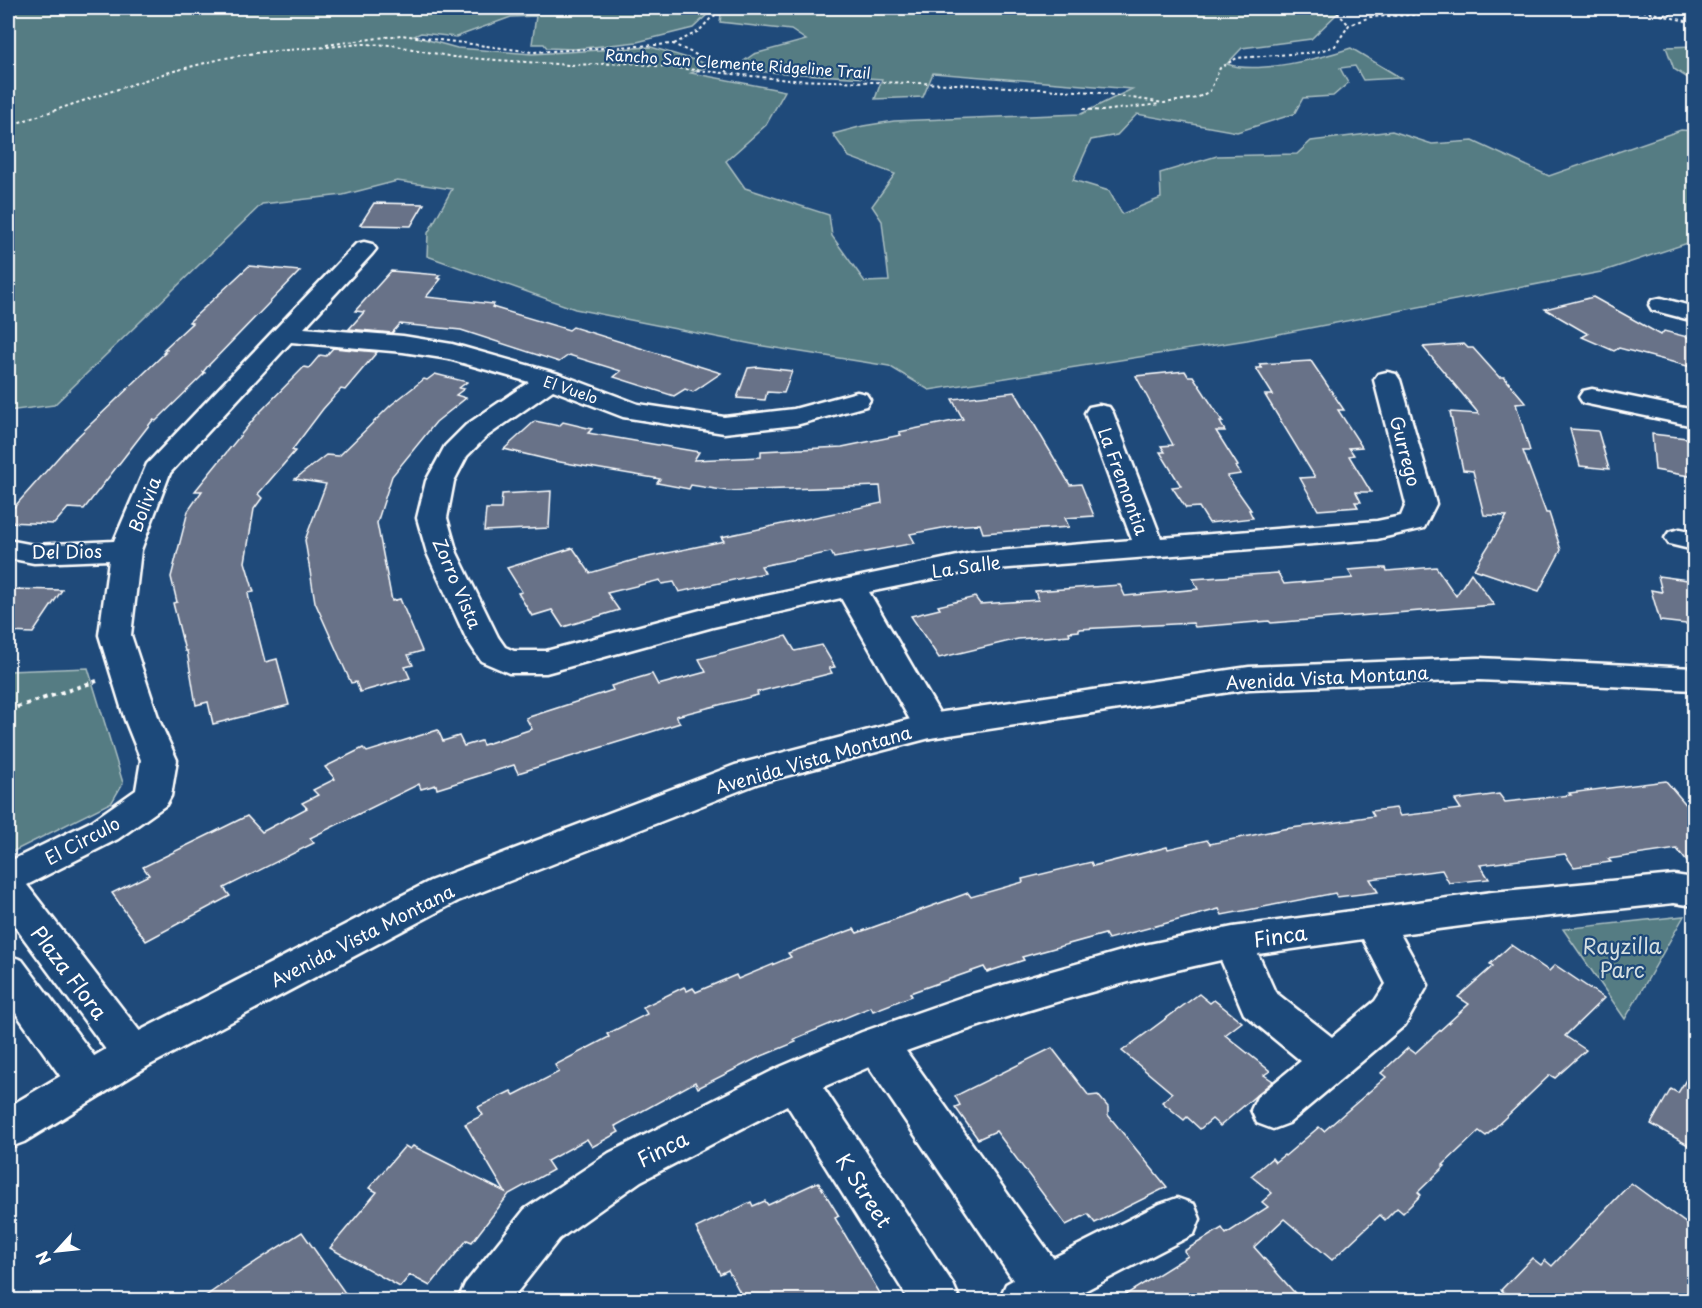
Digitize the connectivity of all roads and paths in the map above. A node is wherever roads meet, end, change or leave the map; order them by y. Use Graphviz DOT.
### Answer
graph roads {
  1 [pos="726,8"];
  2 [pos="1333,8"];
  3 [pos="1373,8"];
  4 [pos="1551,8"];
  5 [pos="1613,8"];
  6 [pos="1695,11"];
  7 [pos="1387,15"];
  8 [pos="1663,15"];
  9 [pos="1695,23"];
  10 [pos="1349,25"];
  11 [pos="673,44"];
  12 [pos="320,47"];
  13 [pos="732,75"];
  14 [pos="1164,104"];
  15 [pos="1083,109"];
  16 [pos="8,126"];
  17 [pos="364,249"];
  18 [pos="1660,305"];
  19 [pos="1695,314"];
  20 [pos="285,334"];
  21 [pos="550,380"];
  22 [pos="1387,380"];
  23 [pos="1592,397"];
  24 [pos="856,400"];
  25 [pos="1099,413"];
  26 [pos="1695,418"];
  27 [pos="1413,522"];
  28 [pos="8,549"];
  29 [pos="1150,549"];
  30 [pos="126,550"];
  31 [pos="850,586"];
  32 [pos="527,664"];
  33 [pos="126,671"];
  34 [pos="1695,679"];
  35 [pos="8,710"];
  36 [pos="930,726"];
  37 [pos="153,796"];
  38 [pos="8,878"];
  39 [pos="8,889"];
  40 [pos="1695,892"];
  41 [pos="1374,922"];
  42 [pos="1233,942"];
  43 [pos="8,971"];
  44 [pos="877,1044"];
  45 [pos="133,1054"];
  46 [pos="1330,1060"];
  47 [pos="795,1080"];
  48 [pos="88,1081"];
  49 [pos="1273,1110"];
  50 [pos="8,1129"];
  51 [pos="1177,1219"];
  52 [pos="1034,1294"];
  53 [pos="482,1300"];
  54 [pos="936,1300"];
  1 -- 11 [label="path"];
  2 -- 10 [label="path"];
  3 -- 7 [label="path"];
  4 -- 7 [label="path"];
  5 -- 8 [label="path"];
  6 -- 8 [label="path"];
  7 -- 10 [label="path"];
  8 -- 9 [label="path"];
  10 -- 14 [label="path, Rancho San Clemente Ridgeline Trail"];
  11 -- 12 [label="path"];
  11 -- 13 [label="path"];
  12 -- 13 [label="path, Rancho San Clemente Ridgeline Trail"];
  12 -- 16 [label="path, Rancho San Clemente Ridgeline Trail"];
  13 -- 14 [label="path, Rancho San Clemente Ridgeline Trail"];
  14 -- 15 [label="path"];
  17 -- 20 [label="street, Bolivia"];
  18 -- 19 [label="street"];
  20 -- 21 [label="street, El Vuelo"];
  20 -- 30 [label="street, Bolivia"];
  21 -- 24 [label="street, El Vuelo"];
  21 -- 32 [label="street, Zorro Vista"];
  22 -- 27 [label="street, Gurrego"];
  23 -- 26 [label="street"];
  25 -- 29 [label="street, La Fremontia"];
  27 -- 29 [label="street, La Salle"];
  28 -- 30 [label="street, Del Dios"];
  29 -- 31 [label="street, La Salle"];
  30 -- 33 [label="street, Bolivia"];
  31 -- 32 [label="street, La Salle"];
  31 -- 36 [label="street"];
  33 -- 35 [label="path"];
  33 -- 37 [label="street, Bolivia"];
  34 -- 36 [label="street, Avenida Vista Montana"];
  36 -- 45 [label="street, Avenida Vista Montana"];
  37 -- 38 [label="street, El Circulo"];
  39 -- 45 [label="street, Plaza Flora"];
  40 -- 41 [label="street, Finca"];
  41 -- 42 [label="street, Finca"];
  41 -- 46 [label="street"];
  42 -- 44 [label="street, Finca"];
  42 -- 46 [label="street"];
  43 -- 48 [label="street"];
  44 -- 47 [label="street, Finca"];
  44 -- 52 [label="street"];
  45 -- 48 [label="street, Avenida Vista Montana"];
  46 -- 49 [label="street"];
  47 -- 53 [label="street, Finca"];
  47 -- 54 [label="street, K Street"];
  48 -- 50 [label="street, Avenida Vista Montana"];
  51 -- 52 [label="street"];
}
